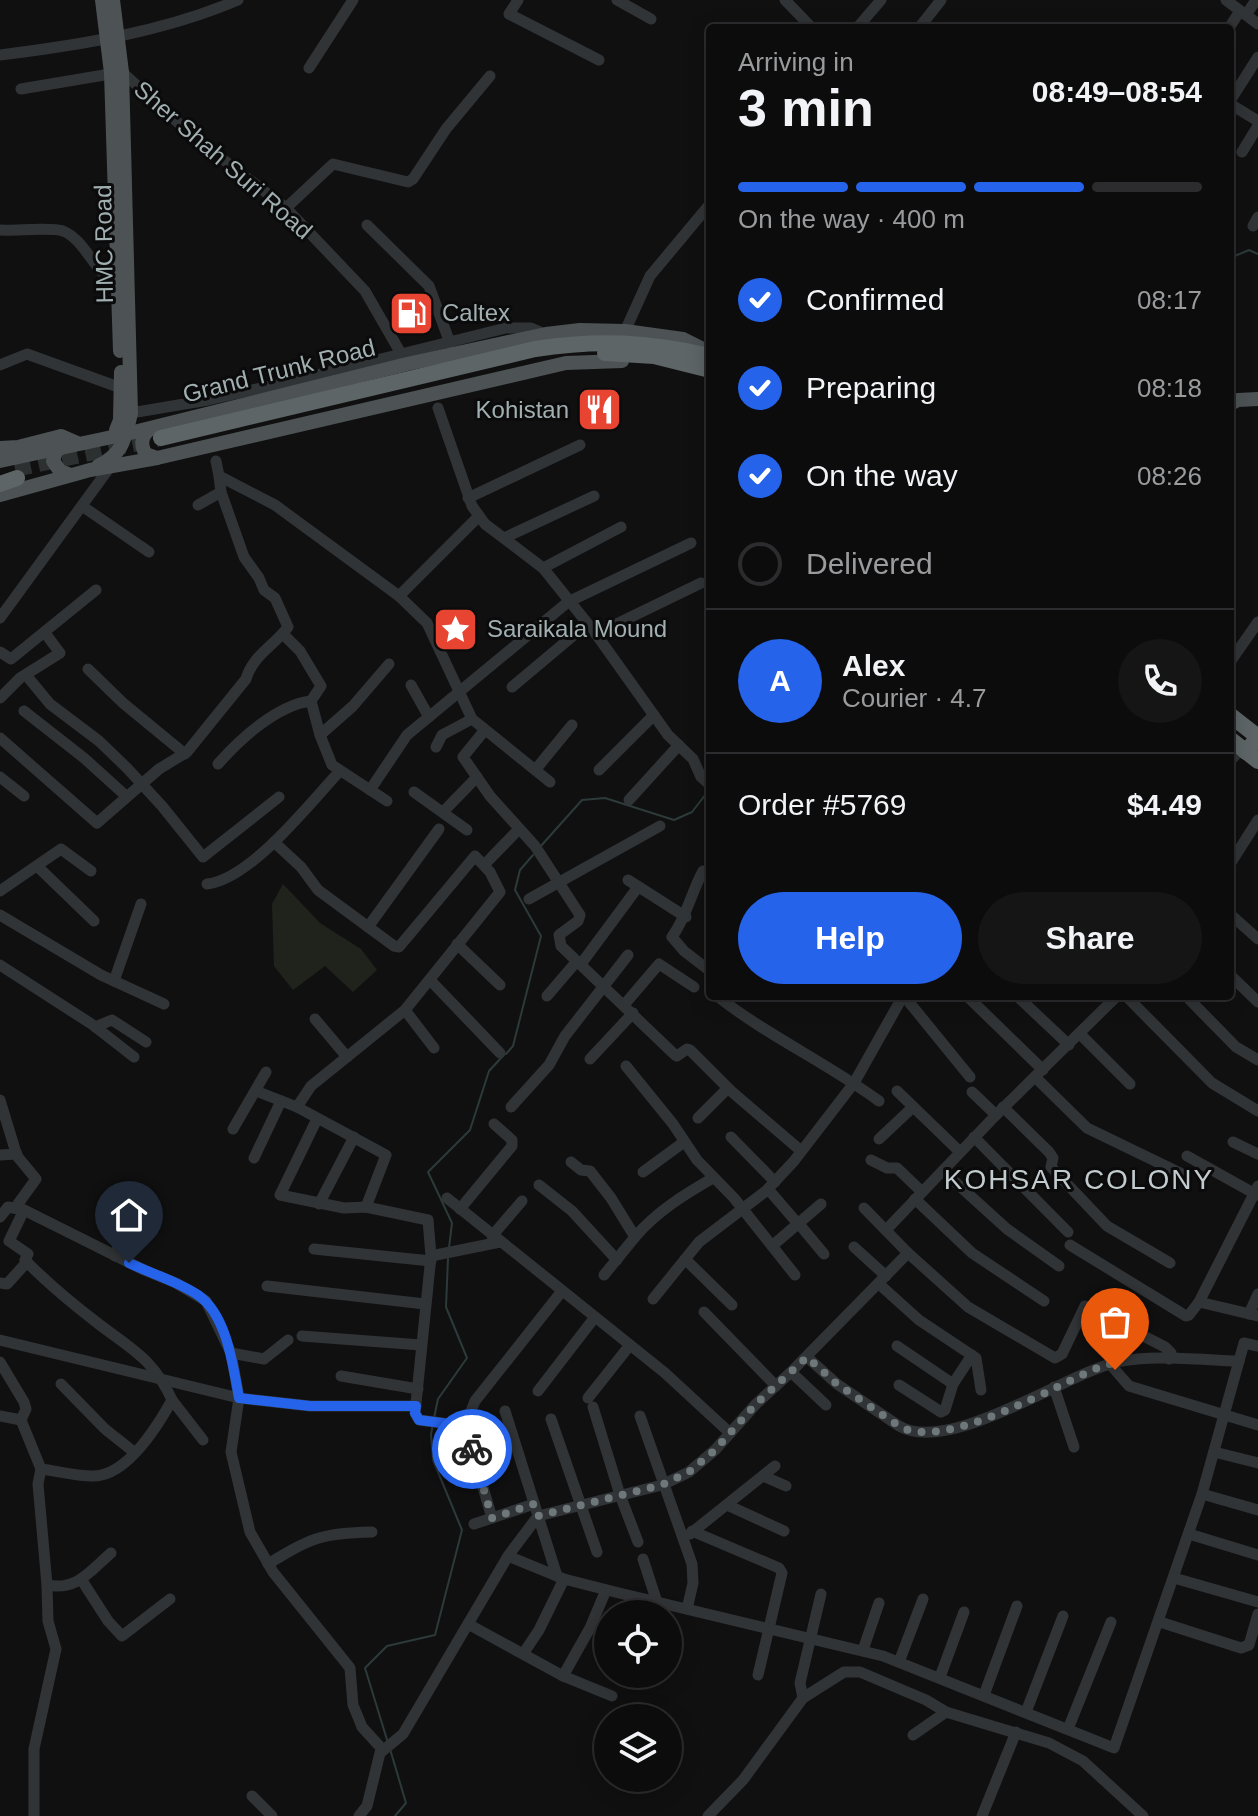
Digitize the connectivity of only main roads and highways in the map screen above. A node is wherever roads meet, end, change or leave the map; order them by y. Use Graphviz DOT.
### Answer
graph roads {
  1 [pos="102,0"];
  2 [pos="113,0"];
  3 [pos="112,37"];
  4 [pos="122,285"];
  5 [pos="706,352"];
  6 [pos="706,353"];
  7 [pos="706,369"];
  8 [pos="1258,399"];
  9 [pos="1234,402"];
  10 [pos="113,436"];
  11 [pos="159,443"];
  12 [pos="70,444"];
  13 [pos="0,448"];
  14 [pos="111,462"];
  15 [pos="8,471"];
  16 [pos="71,475"];
  17 [pos="0,484"];
  18 [pos="0,495"];
  19 [pos="1234,718"];
  20 [pos="1258,737"];
  21 [pos="1241,752"];
  1 -- 3 [label="main road, HMC Road"];
  2 -- 3 [label="main road, HMC Road"];
  3 -- 4 [label="main road, HMC Road"];
  4 -- 10 [label="main road, HMC Road"];
  4 -- 10 [label="main road, HMC Road"];
  5 -- 11 [label="main road, Grand Trunk Road"];
  6 -- 11 [label="highway"];
  7 -- 11 [label="highway"];
  8 -- 9 [label="main road"];
  10 -- 11 [label="main road, Grand Trunk Road"];
  10 -- 12 [label="main road, Grand Trunk Road"];
  10 -- 14 [label="main road, HMC Road"];
  11 -- 14 [label="main road, Grand Trunk Road"];
  12 -- 13 [label="main road"];
  12 -- 15 [label="main road, Grand Trunk Road"];
  12 -- 16 [label="main road"];
  14 -- 16 [label="main road"];
  15 -- 17 [label="highway"];
  16 -- 18 [label="main road"];
  19 -- 20 [label="highway"];
  20 -- 21 [label="highway"];
}
